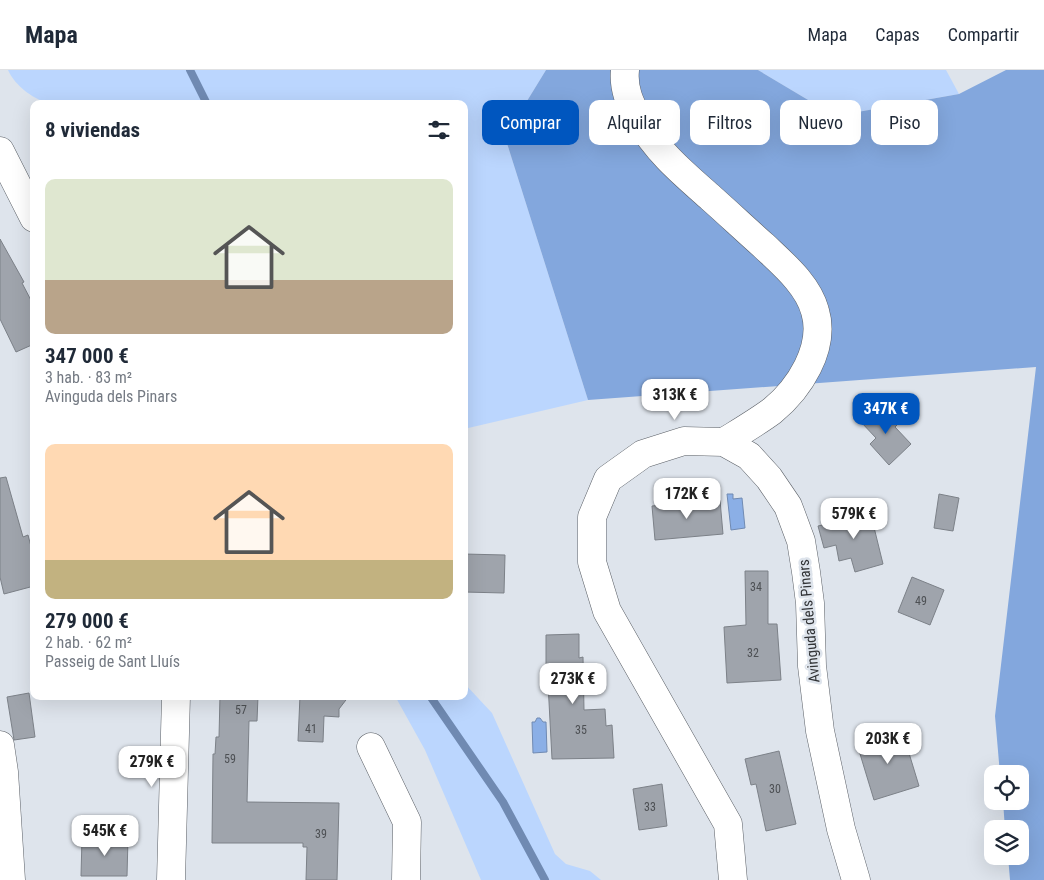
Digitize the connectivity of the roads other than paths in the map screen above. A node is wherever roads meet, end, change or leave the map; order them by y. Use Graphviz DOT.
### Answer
graph roads {
  1 [pos="626,70"];
  2 [pos="0,151"];
  3 [pos="30,210"];
  4 [pos="724,442"];
  5 [pos="176,700"];
  6 [pos="0,745"];
  7 [pos="371,747"];
  8 [pos="11,880"];
  9 [pos="170,880"];
  10 [pos="406,880"];
  11 [pos="733,880"];
  12 [pos="856,880"];
  1 -- 4 [label="street"];
  2 -- 3 [label="street"];
  4 -- 11 [label="street, Avinguda dels Pinars"];
  4 -- 12 [label="street, Avinguda dels Pinars"];
  5 -- 9 [label="street"];
  6 -- 8 [label="street"];
  7 -- 10 [label="street"];
}
